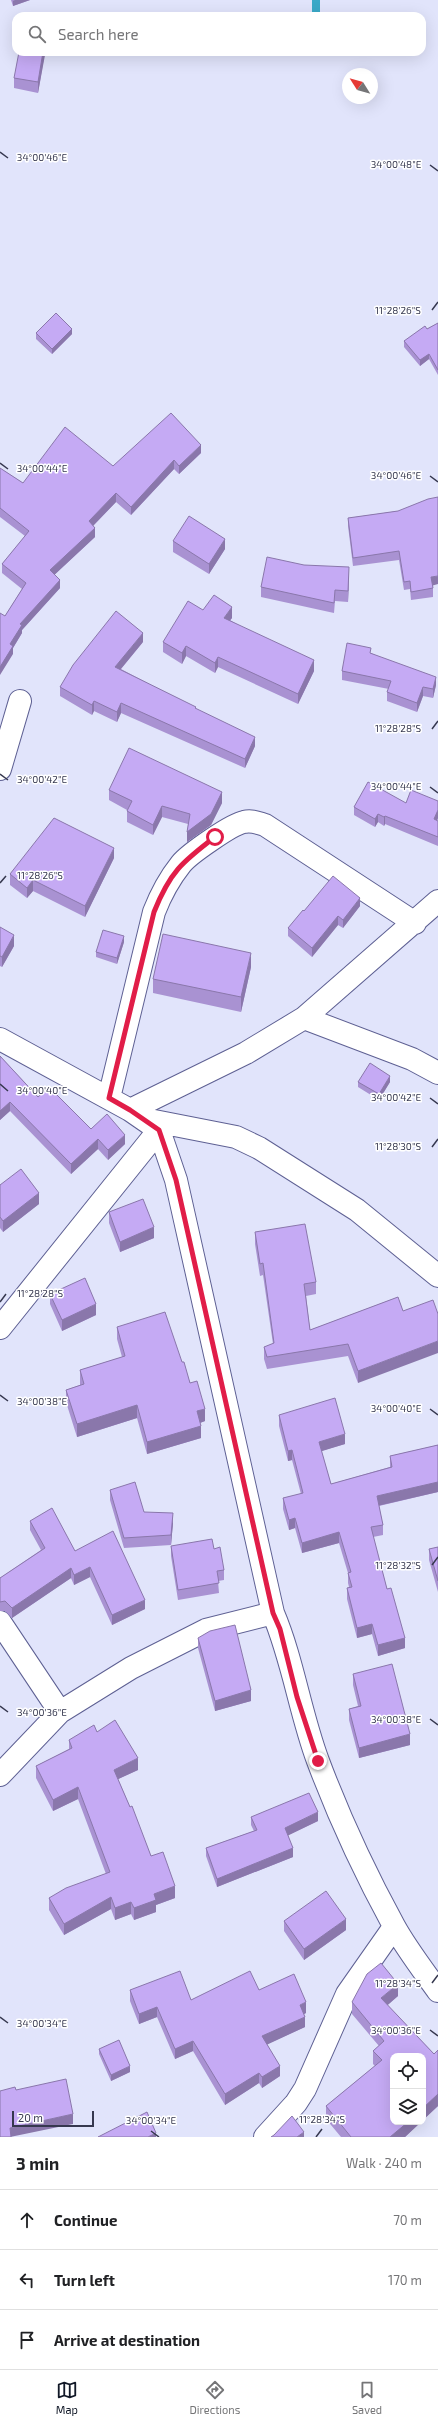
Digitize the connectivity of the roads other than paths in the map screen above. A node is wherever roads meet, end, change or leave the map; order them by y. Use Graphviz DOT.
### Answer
graph roads {
  1 [pos="20,701"];
  2 [pos="0,769"];
  3 [pos="438,901"];
  4 [pos="415,923"];
  5 [pos="304,1018"];
  6 [pos="0,1039"];
  7 [pos="438,1073"];
  8 [pos="109,1098"];
  9 [pos="144,1120"];
  10 [pos="438,1276"];
  11 [pos="0,1328"];
  12 [pos="273,1613"];
  13 [pos="0,1622"];
  14 [pos="60,1712"];
  15 [pos="0,1775"];
  16 [pos="394,1927"];
  17 [pos="438,1991"];
  18 [pos="265,2137"];
  1 -- 2 [label="street"];
  3 -- 4 [label="street"];
  4 -- 5 [label="street"];
  4 -- 8 [label="street"];
  5 -- 7 [label="street"];
  5 -- 9 [label="street"];
  6 -- 8 [label="street"];
  8 -- 9 [label="street"];
  9 -- 10 [label="street"];
  9 -- 11 [label="street"];
  9 -- 12 [label="street"];
  12 -- 14 [label="street"];
  12 -- 16 [label="street"];
  13 -- 14 [label="street"];
  14 -- 15 [label="street"];
  16 -- 17 [label="street"];
  16 -- 18 [label="street"];
}
